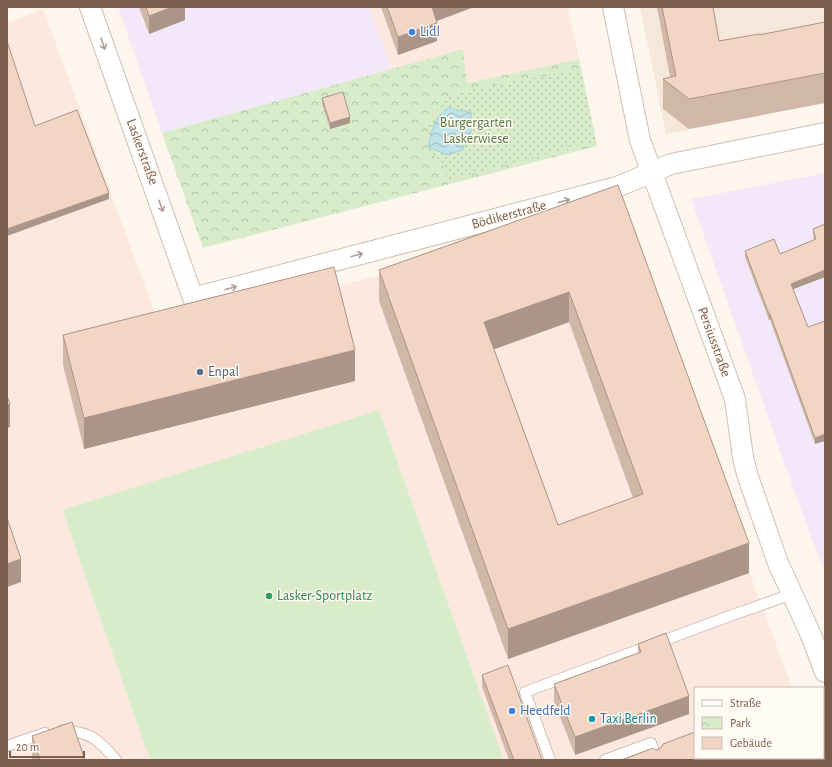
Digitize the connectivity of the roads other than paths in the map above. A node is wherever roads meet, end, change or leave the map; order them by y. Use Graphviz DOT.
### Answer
graph roads {
  1 [pos="90,7"];
  2 [pos="612,7"];
  3 [pos="825,133"];
  4 [pos="652,172"];
  5 [pos="193,298"];
  6 [pos="792,594"];
  7 [pos="825,672"];
  8 [pos="7,746"];
  9 [pos="116,760"];
  10 [pos="550,760"];
  11 [pos="605,760"];
  12 [pos="658,760"];
  1 -- 5 [label="street, Laskerstraße, one-way"];
  2 -- 4 [label="street, Persiusstraße"];
  3 -- 4 [label="street, Bödikerstraße"];
  5 -- 4 [label="street, Bödikerstraße, one-way"];
  4 -- 6 [label="street, Persiusstraße"];
  6 -- 7 [label="street, Persiusstraße"];
  6 -- 10 [label="lane"];
  8 -- 9 [label="lane"];
  11 -- 12 [label="lane"];
}
